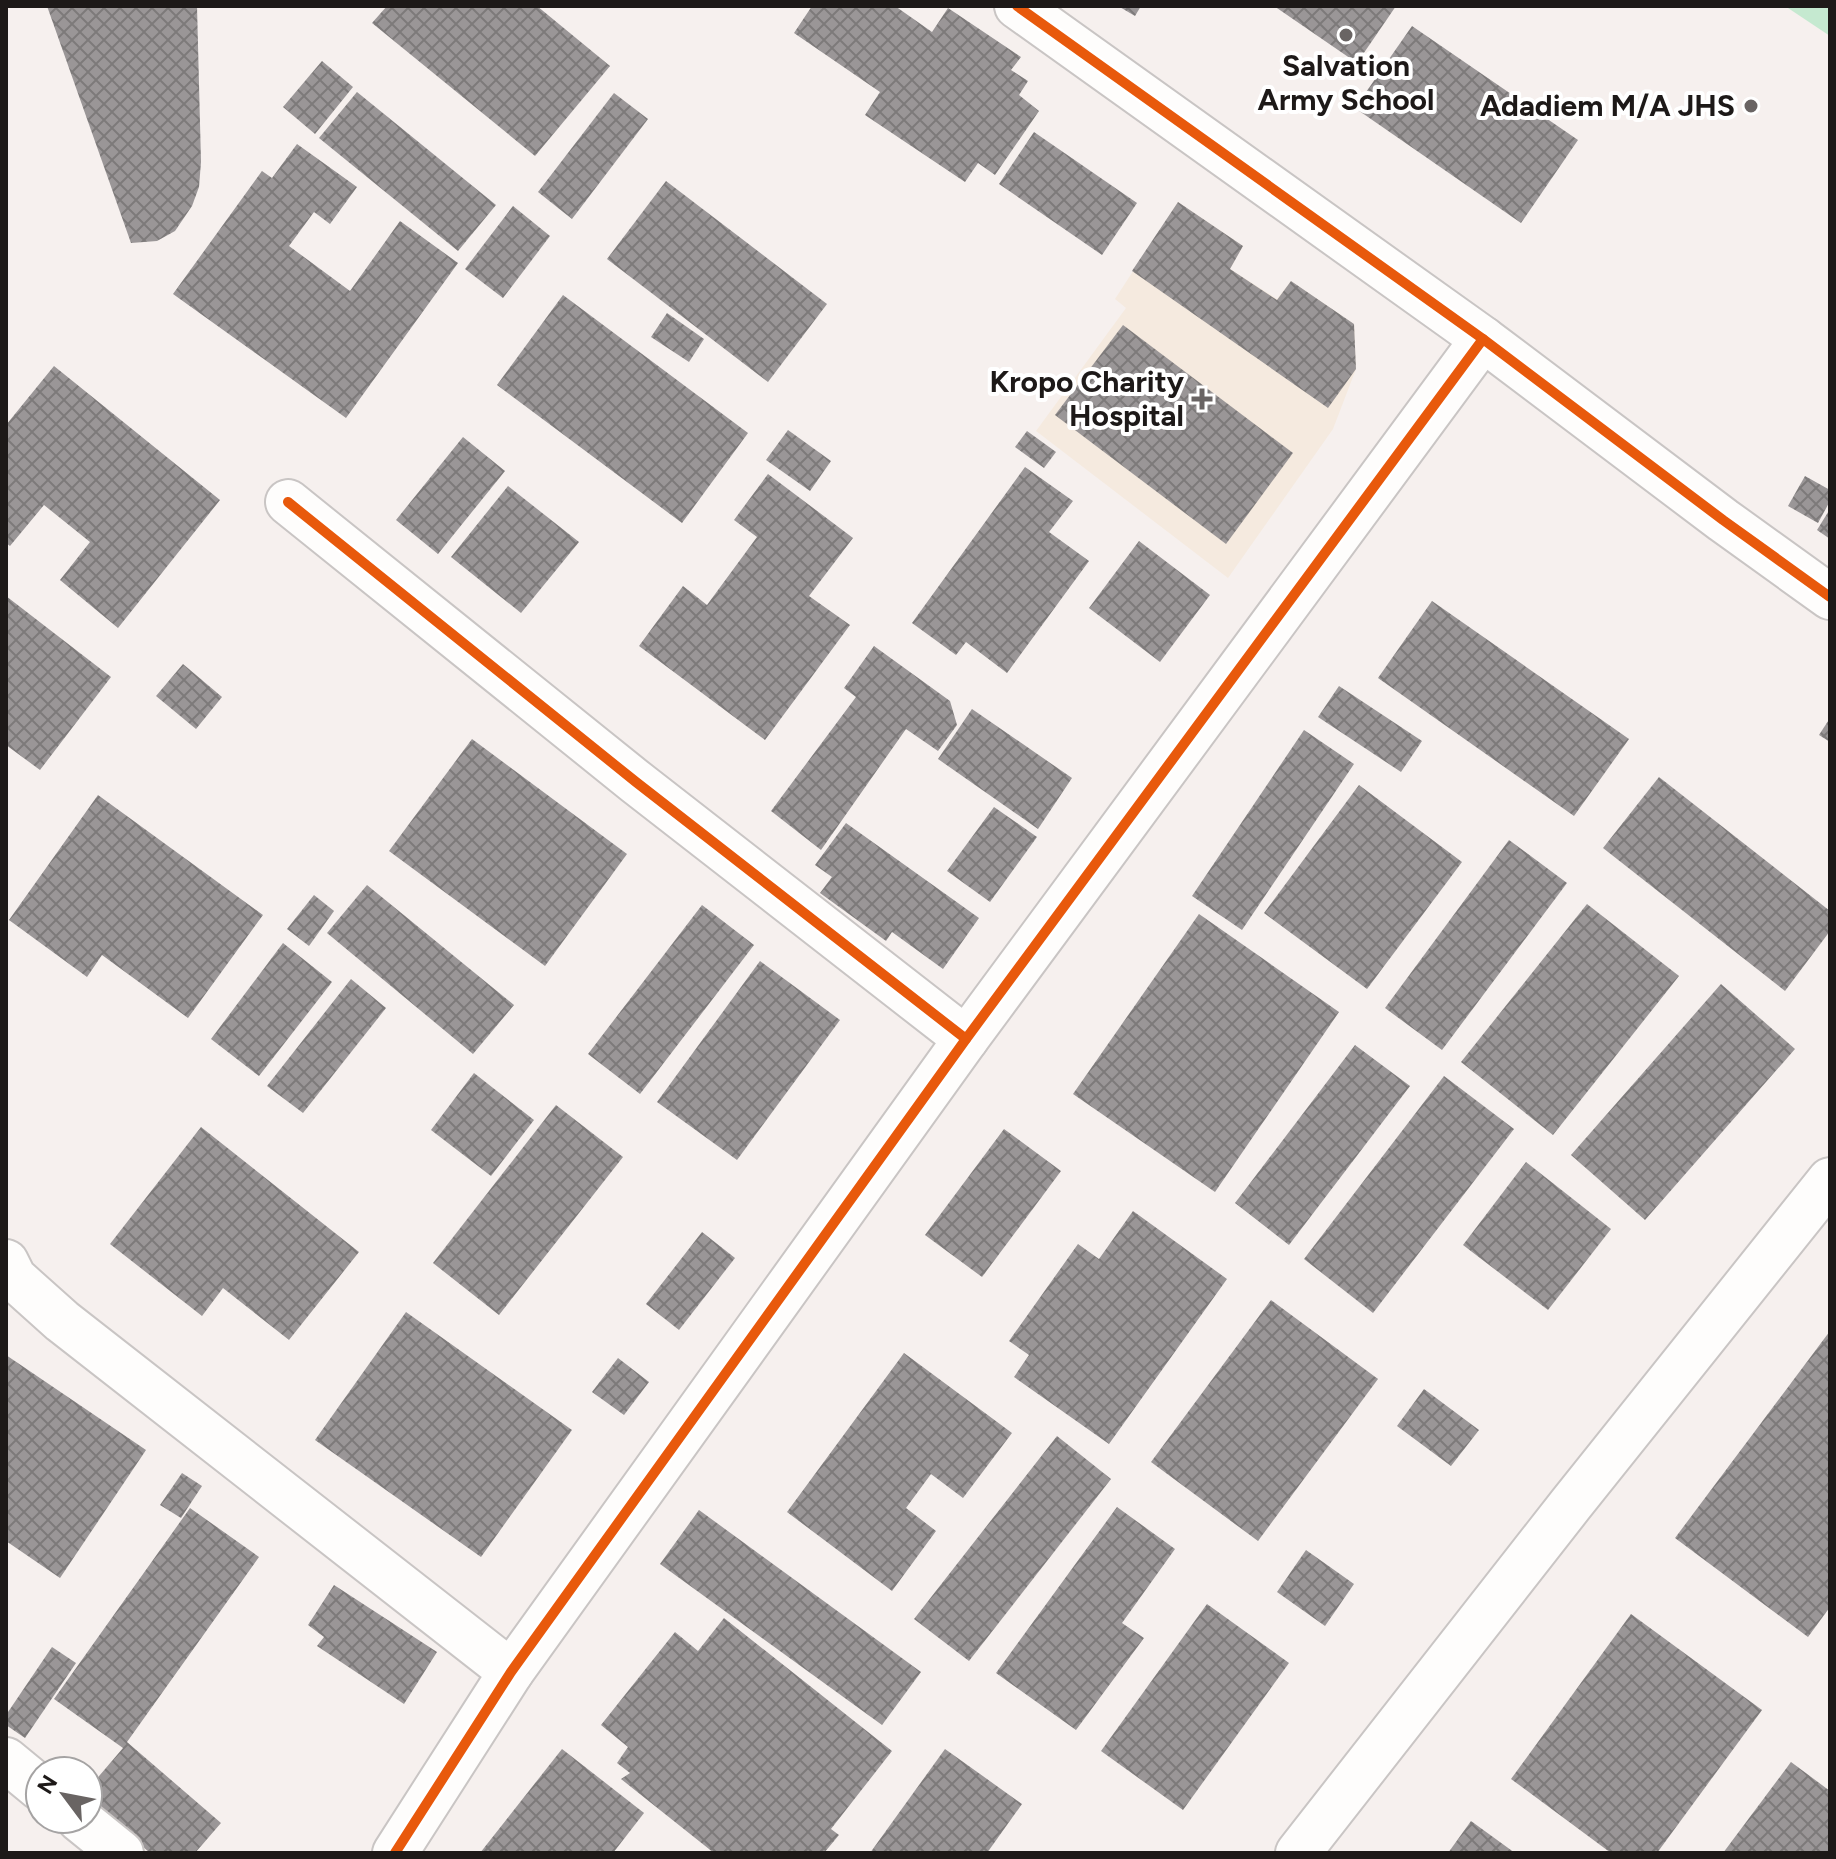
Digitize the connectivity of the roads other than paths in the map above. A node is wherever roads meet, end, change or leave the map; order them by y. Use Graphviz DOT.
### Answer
graph roads {
  1 [pos="1017,6"];
  2 [pos="1483,339"];
  3 [pos="288,502"];
  4 [pos="1830,597"];
  5 [pos="966,1039"];
  6 [pos="1824,1200"];
  7 [pos="6,1262"];
  8 [pos="511,1672"];
  9 [pos="6,1760"];
  10 [pos="24,1775"];
  11 [pos="99,1835"];
  12 [pos="121,1853"];
  13 [pos="395,1853"];
  14 [pos="1298,1853"];
  1 -- 2 [label="street"];
  2 -- 4 [label="street"];
  2 -- 5 [label="street"];
  3 -- 5 [label="street"];
  5 -- 8 [label="street"];
  6 -- 14 [label="street"];
  7 -- 8 [label="street"];
  8 -- 13 [label="street"];
  9 -- 10 [label="street"];
  11 -- 12 [label="street"];
}
